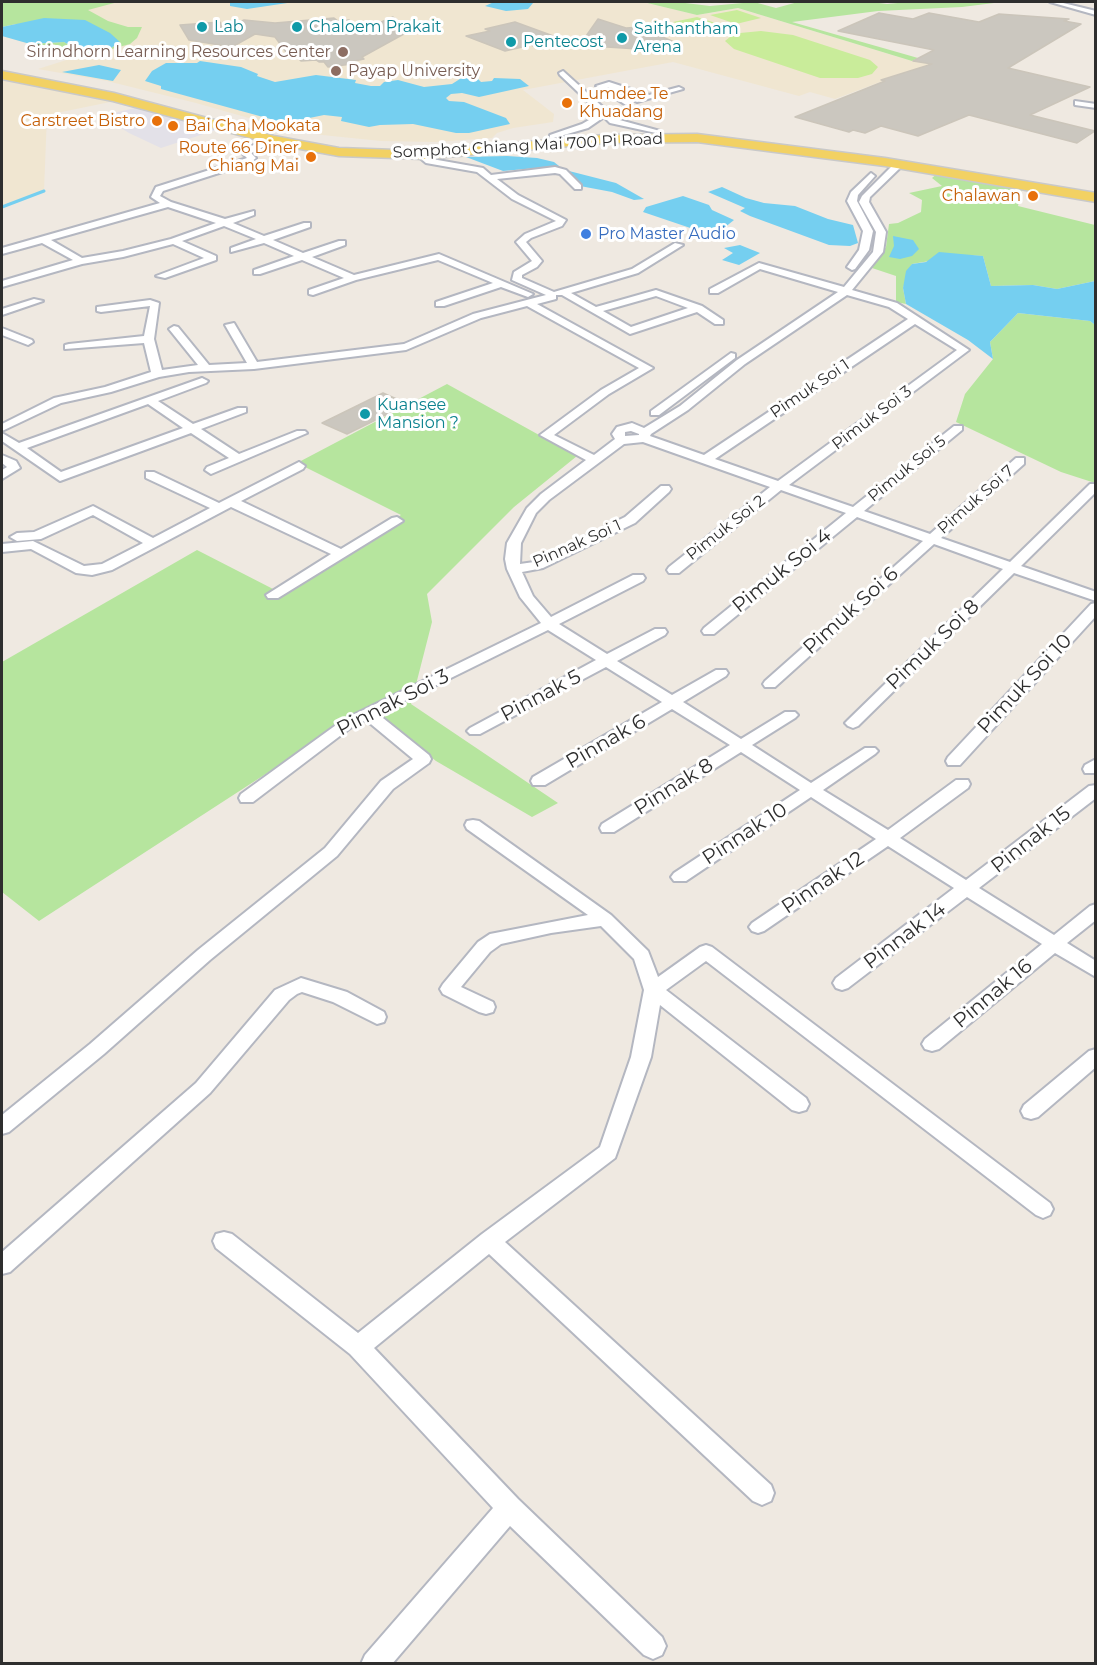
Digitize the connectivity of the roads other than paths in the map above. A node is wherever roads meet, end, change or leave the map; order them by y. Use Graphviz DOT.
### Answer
graph roads {
  1 [pos="1053,2"];
  2 [pos="1095,13"];
  3 [pos="2,67"];
  4 [pos="563,73"];
  5 [pos="2,75"];
  6 [pos="648,87"];
  7 [pos="679,89"];
  8 [pos="666,92"];
  9 [pos="648,97"];
  10 [pos="626,103"];
  11 [pos="1078,103"];
  12 [pos="617,105"];
  13 [pos="1095,106"];
  14 [pos="604,109"];
  15 [pos="656,131"];
  16 [pos="553,137"];
  17 [pos="273,140"];
  18 [pos="424,155"];
  19 [pos="892,163"];
  20 [pos="492,177"];
  21 [pos="578,187"];
  22 [pos="1095,190"];
  23 [pos="1095,198"];
  24 [pos="168,204"];
  25 [pos="251,213"];
  26 [pos="858,214"];
  27 [pos="871,214"];
  28 [pos="223,222"];
  29 [pos="307,225"];
  30 [pos="42,239"];
  31 [pos="263,240"];
  32 [pos="174,241"];
  33 [pos="342,243"];
  34 [pos="678,245"];
  35 [pos="234,250"];
  36 [pos="2,251"];
  37 [pos="304,256"];
  38 [pos="81,261"];
  39 [pos="257,272"];
  40 [pos="161,276"];
  41 [pos="353,278"];
  42 [pos="2,284"];
  43 [pos="499,284"];
  44 [pos="841,289"];
  45 [pos="714,291"];
  46 [pos="313,292"];
  47 [pos="564,292"];
  48 [pos="552,294"];
  49 [pos="528,299"];
  50 [pos="38,301"];
  51 [pos="440,304"];
  52 [pos="698,308"];
  53 [pos="102,309"];
  54 [pos="596,310"];
  55 [pos="2,312"];
  56 [pos="915,319"];
  57 [pos="719,322"];
  58 [pos="230,325"];
  59 [pos="174,329"];
  60 [pos="2,331"];
  61 [pos="770,331"];
  62 [pos="782,334"];
  63 [pos="149,339"];
  64 [pos="28,342"];
  65 [pos="69,347"];
  66 [pos="254,366"];
  67 [pos="206,368"];
  68 [pos="157,374"];
  69 [pos="704,377"];
  70 [pos="202,381"];
  71 [pos="718,381"];
  72 [pos="149,400"];
  73 [pos="242,410"];
  74 [pos="189,426"];
  75 [pos="632,427"];
  76 [pos="958,428"];
  77 [pos="3,430"];
  78 [pos="301,433"];
  79 [pos="644,435"];
  80 [pos="623,439"];
  81 [pos="31,442"];
  82 [pos="18,447"];
  83 [pos="2,459"];
  84 [pos="238,459"];
  85 [pos="595,460"];
  86 [pos="705,460"];
  87 [pos="1020,461"];
  88 [pos="299,466"];
  89 [pos="212,470"];
  90 [pos="2,475"];
  91 [pos="150,475"];
  92 [pos="779,486"];
  93 [pos="1094,487"];
  94 [pos="665,489"];
  95 [pos="232,501"];
  96 [pos="220,508"];
  97 [pos="856,511"];
  98 [pos="397,521"];
  99 [pos="2,538"];
  100 [pos="932,539"];
  101 [pos="34,541"];
  102 [pos="154,544"];
  103 [pos="2,548"];
  104 [pos="341,554"];
  105 [pos="1013,567"];
  106 [pos="514,569"];
  107 [pos="674,570"];
  108 [pos="638,578"];
  109 [pos="273,595"];
  110 [pos="1095,597"];
  111 [pos="1095,607"];
  112 [pos="549,624"];
  113 [pos="709,631"];
  114 [pos="660,632"];
  115 [pos="607,661"];
  116 [pos="721,672"];
  117 [pos="770,684"];
  118 [pos="673,703"];
  119 [pos="368,714"];
  120 [pos="790,715"];
  121 [pos="853,723"];
  122 [pos="475,731"];
  123 [pos="741,746"];
  124 [pos="870,751"];
  125 [pos="954,761"];
  126 [pos="539,781"];
  127 [pos="962,784"];
  128 [pos="811,790"];
  129 [pos="1095,790"];
  130 [pos="246,798"];
  131 [pos="473,825"];
  132 [pos="608,828"];
  133 [pos="887,838"];
  134 [pos="680,877"];
  135 [pos="967,889"];
  136 [pos="1095,910"];
  137 [pos="605,919"];
  138 [pos="758,927"];
  139 [pos="1054,944"];
  140 [pos="1095,970"];
  141 [pos="842,983"];
  142 [pos="653,990"];
  143 [pos="486,1007"];
  144 [pos="377,1017"];
  145 [pos="932,1044"];
  146 [pos="1095,1056"];
  147 [pos="799,1104"];
  148 [pos="1031,1112"];
  149 [pos="2,1126"];
  150 [pos="1043,1209"];
  151 [pos="224,1241"];
  152 [pos="490,1241"];
  153 [pos="2,1264"];
  154 [pos="358,1347"];
  155 [pos="762,1493"];
  156 [pos="509,1508"];
  157 [pos="653,1646"];
  158 [pos="374,1664"];
  1 -- 2 [label="street"];
  3 -- 16 [label="main road, Somphot Chiang Mai 700 Pi Road"];
  4 -- 14 [label="street"];
  5 -- 17 [label="main road, Somphot Chiang Mai 700 Pi Road"];
  6 -- 8 [label="street"];
  7 -- 8 [label="street"];
  8 -- 9 [label="street"];
  9 -- 10 [label="street"];
  9 -- 10 [label="street"];
  10 -- 12 [label="street"];
  11 -- 13 [label="street"];
  14 -- 15 [label="street"];
  14 -- 16 [label="street"];
  15 -- 16 [label="main road, Somphot Chiang Mai 700 Pi Road"];
  15 -- 22 [label="main road, Somphot Chiang Mai 700 Pi Road"];
  17 -- 18 [label="main road, Somphot Chiang Mai 700 Pi Road"];
  17 -- 24 [label="street"];
  18 -- 19 [label="main road, Somphot Chiang Mai 700 Pi Road"];
  18 -- 20 [label="street"];
  19 -- 23 [label="main road, Somphot Chiang Mai 700 Pi Road"];
  19 -- 26 [label="street"];
  19 -- 27 [label="street"];
  20 -- 21 [label="street"];
  20 -- 48 [label="street"];
  24 -- 28 [label="street"];
  24 -- 30 [label="street"];
  25 -- 28 [label="street"];
  26 -- 27 [label="street"];
  26 -- 44 [label="street"];
  27 -- 44 [label="street"];
  28 -- 31 [label="street"];
  28 -- 32 [label="street"];
  29 -- 31 [label="street"];
  30 -- 36 [label="street"];
  30 -- 38 [label="street"];
  31 -- 35 [label="street"];
  31 -- 37 [label="street"];
  32 -- 38 [label="street"];
  32 -- 40 [label="street"];
  33 -- 37 [label="street"];
  34 -- 47 [label="street"];
  37 -- 39 [label="street"];
  37 -- 41 [label="street"];
  38 -- 42 [label="street"];
  41 -- 43 [label="street"];
  41 -- 46 [label="street"];
  43 -- 49 [label="street"];
  43 -- 51 [label="street"];
  44 -- 45 [label="street"];
  44 -- 56 [label="street"];
  44 -- 61 [label="street"];
  44 -- 62 [label="street"];
  47 -- 48 [label="street"];
  47 -- 54 [label="street"];
  48 -- 49 [label="street"];
  49 -- 66 [label="street"];
  49 -- 85 [label="street"];
  50 -- 55 [label="street"];
  52 -- 54 [label="street"];
  52 -- 54 [label="street"];
  52 -- 57 [label="street"];
  53 -- 63 [label="street"];
  56 -- 86 [label="street, Pimuk Soi 1"];
  56 -- 92 [label="street, Pimuk Soi 3"];
  58 -- 66 [label="street"];
  59 -- 67 [label="street"];
  60 -- 64 [label="street"];
  61 -- 62 [label="street"];
  61 -- 69 [label="street"];
  62 -- 71 [label="street"];
  63 -- 65 [label="street"];
  63 -- 68 [label="street"];
  66 -- 67 [label="street"];
  67 -- 68 [label="street"];
  68 -- 77 [label="street"];
  69 -- 71 [label="street"];
  69 -- 75 [label="street"];
  70 -- 72 [label="street"];
  71 -- 79 [label="street"];
  72 -- 74 [label="street"];
  72 -- 81 [label="street"];
  73 -- 74 [label="street"];
  74 -- 82 [label="street"];
  74 -- 84 [label="street"];
  75 -- 79 [label="street"];
  75 -- 80 [label="street"];
  76 -- 97 [label="street, Pimuk Soi 5"];
  77 -- 81 [label="street"];
  77 -- 82 [label="street"];
  78 -- 84 [label="street"];
  79 -- 80 [label="street"];
  79 -- 86 [label="street"];
  80 -- 85 [label="street"];
  81 -- 82 [label="street"];
  83 -- 90 [label="street"];
  84 -- 89 [label="street"];
  85 -- 106 [label="street"];
  86 -- 92 [label="street"];
  87 -- 100 [label="street, Pimuk Soi 7"];
  88 -- 95 [label="street"];
  91 -- 96 [label="street"];
  92 -- 97 [label="street"];
  92 -- 107 [label="street, Pimuk Soi 2"];
  93 -- 105 [label="street, Pimuk Soi 8"];
  94 -- 106 [label="street, Pinnak Soi 1"];
  95 -- 96 [label="street"];
  95 -- 104 [label="street"];
  96 -- 102 [label="street"];
  97 -- 100 [label="street"];
  97 -- 113 [label="street, Pimuk Soi 4"];
  98 -- 104 [label="street"];
  99 -- 101 [label="street"];
  100 -- 105 [label="street"];
  100 -- 117 [label="street, Pimuk Soi 6"];
  101 -- 102 [label="street"];
  101 -- 102 [label="street"];
  101 -- 103 [label="street"];
  104 -- 109 [label="street"];
  105 -- 110 [label="street"];
  105 -- 121 [label="street, Pimuk Soi 8"];
  106 -- 112 [label="street"];
  108 -- 112 [label="street, Pinnak Soi 3"];
  111 -- 125 [label="street, Pimuk Soi 10"];
  112 -- 115 [label="street"];
  112 -- 119 [label="street, Pinnak Soi 3"];
  114 -- 115 [label="street, Pinnak 5"];
  115 -- 118 [label="street"];
  115 -- 122 [label="street, Pinnak 5"];
  116 -- 118 [label="street, Pinnak 6"];
  118 -- 123 [label="street"];
  118 -- 126 [label="street, Pinnak 6"];
  119 -- 130 [label="street, Pinnak Soi 3"];
  119 -- 149 [label="street"];
  120 -- 123 [label="street, Pinnak 8"];
  123 -- 128 [label="street"];
  123 -- 132 [label="street, Pinnak 8"];
  124 -- 128 [label="street, Pinnak 10"];
  127 -- 133 [label="street, Pinnak 12"];
  128 -- 133 [label="street"];
  128 -- 134 [label="street, Pinnak 10"];
  129 -- 135 [label="street, Pinnak 15"];
  131 -- 137 [label="street"];
  133 -- 135 [label="street"];
  133 -- 138 [label="street, Pinnak 12"];
  135 -- 139 [label="street"];
  135 -- 141 [label="street, Pinnak 14"];
  136 -- 139 [label="street, Pinnak 16"];
  137 -- 142 [label="street"];
  137 -- 143 [label="street"];
  139 -- 140 [label="street"];
  139 -- 145 [label="street, Pinnak 16"];
  142 -- 147 [label="street"];
  142 -- 150 [label="street"];
  142 -- 152 [label="street"];
  144 -- 153 [label="street"];
  146 -- 148 [label="street"];
  151 -- 154 [label="street"];
  152 -- 154 [label="street"];
  152 -- 155 [label="street"];
  154 -- 156 [label="street"];
  156 -- 157 [label="street"];
  156 -- 158 [label="street"];
}
